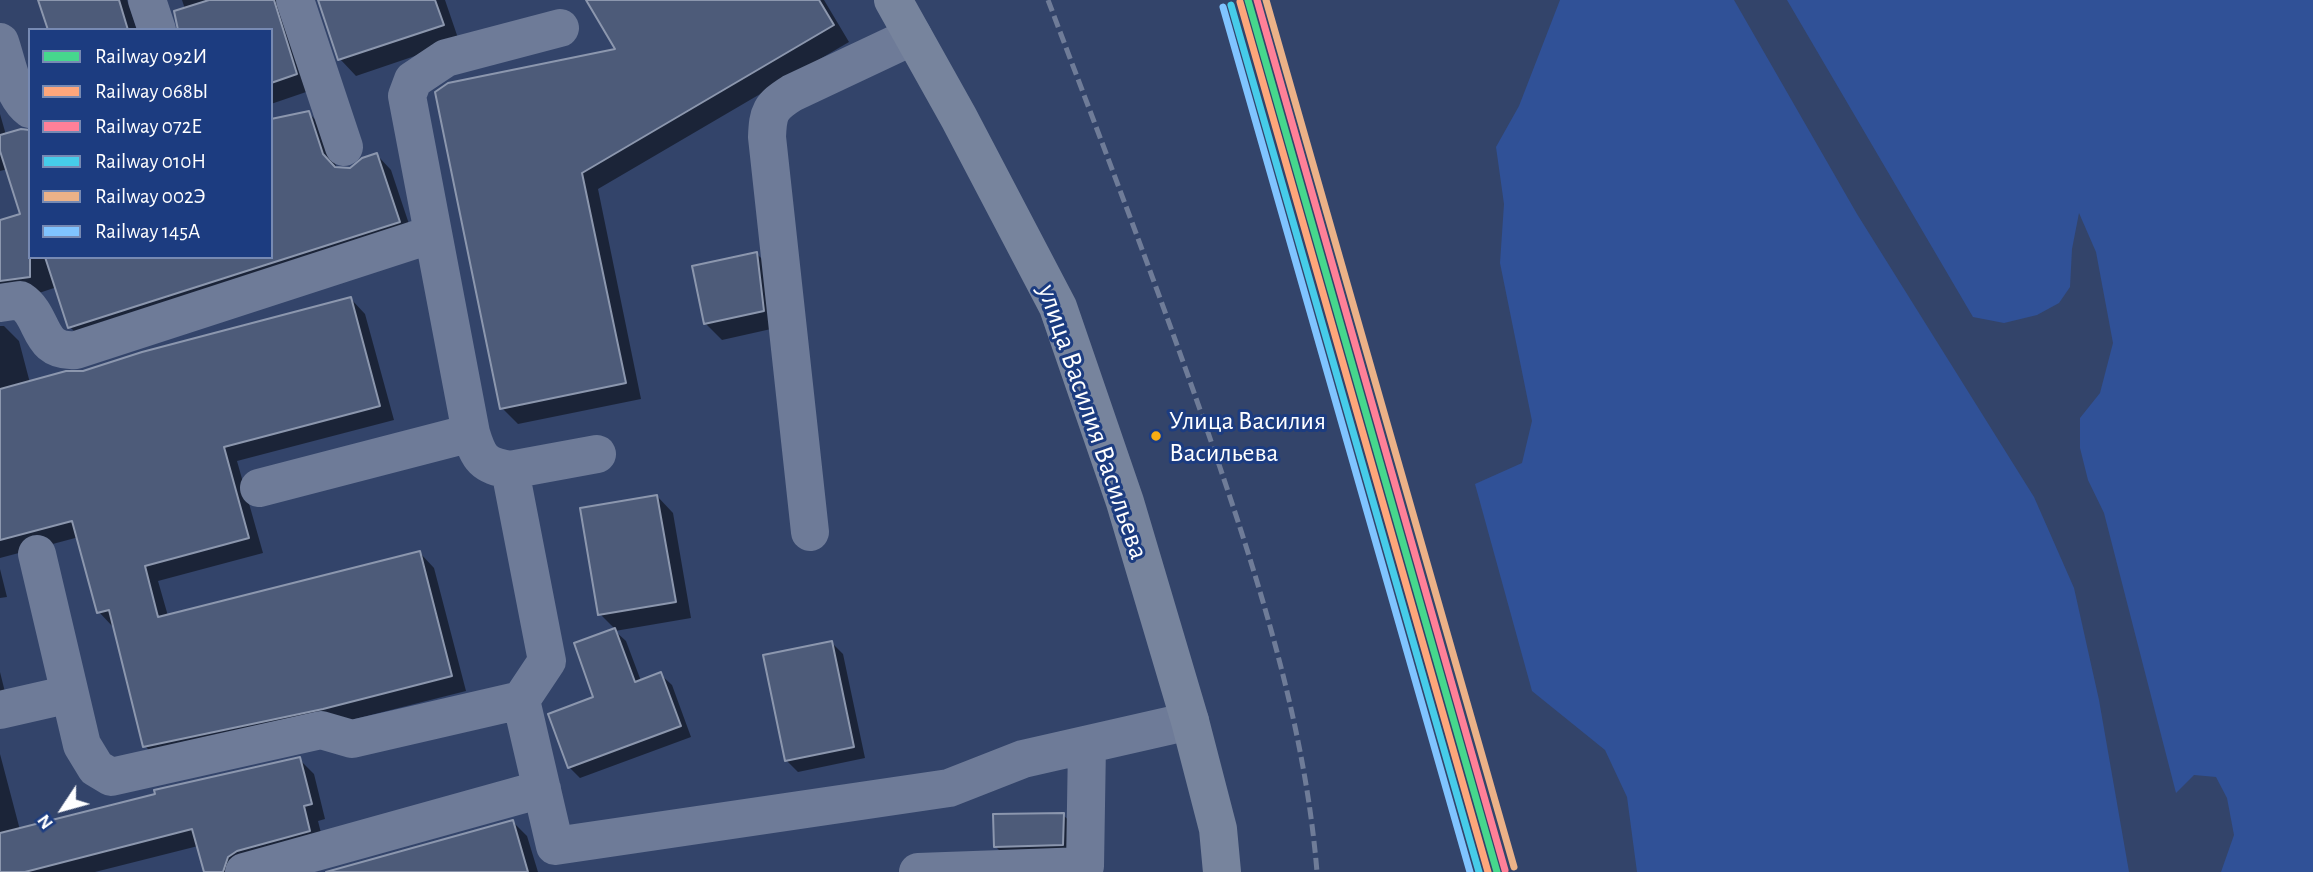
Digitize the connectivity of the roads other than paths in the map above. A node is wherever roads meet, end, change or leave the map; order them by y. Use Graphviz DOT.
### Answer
graph roads {
  1 [pos="147,0"];
  2 [pos="295,0"];
  3 [pos="893,0"];
  4 [pos="156,28"];
  5 [pos="560,28"];
  6 [pos="913,36"];
  7 [pos="0,41"];
  8 [pos="28,108"];
  9 [pos="344,147"];
  10 [pos="433,234"];
  11 [pos="0,303"];
  12 [pos="471,433"];
  13 [pos="597,454"];
  14 [pos="510,470"];
  15 [pos="259,488"];
  16 [pos="810,531"];
  17 [pos="37,554"];
  18 [pos="70,694"];
  19 [pos="522,700"];
  20 [pos="0,710"];
  21 [pos="1190,721"];
  22 [pos="1087,745"];
  23 [pos="542,789"];
  24 [pos="557,859"];
  25 [pos="1086,869"];
  26 [pos="244,872"];
  27 [pos="918,872"];
  28 [pos="1222,872"];
  1 -- 4 [label="lane"];
  2 -- 9 [label="lane"];
  3 -- 6 [label="main road, улица Василия Васильева"];
  5 -- 10 [label="lane"];
  6 -- 16 [label="lane"];
  6 -- 21 [label="main road, улица Василия Васильева"];
  7 -- 8 [label="lane"];
  10 -- 11 [label="lane"];
  10 -- 12 [label="lane"];
  12 -- 14 [label="lane"];
  12 -- 15 [label="lane"];
  13 -- 14 [label="lane"];
  14 -- 19 [label="lane"];
  17 -- 18 [label="lane"];
  18 -- 19 [label="lane"];
  18 -- 20 [label="lane"];
  19 -- 23 [label="lane"];
  21 -- 22 [label="lane"];
  21 -- 28 [label="main road, улица Василия Васильева"];
  22 -- 24 [label="lane"];
  22 -- 25 [label="lane"];
  23 -- 24 [label="lane"];
  23 -- 26 [label="lane"];
  25 -- 27 [label="lane"];
}
